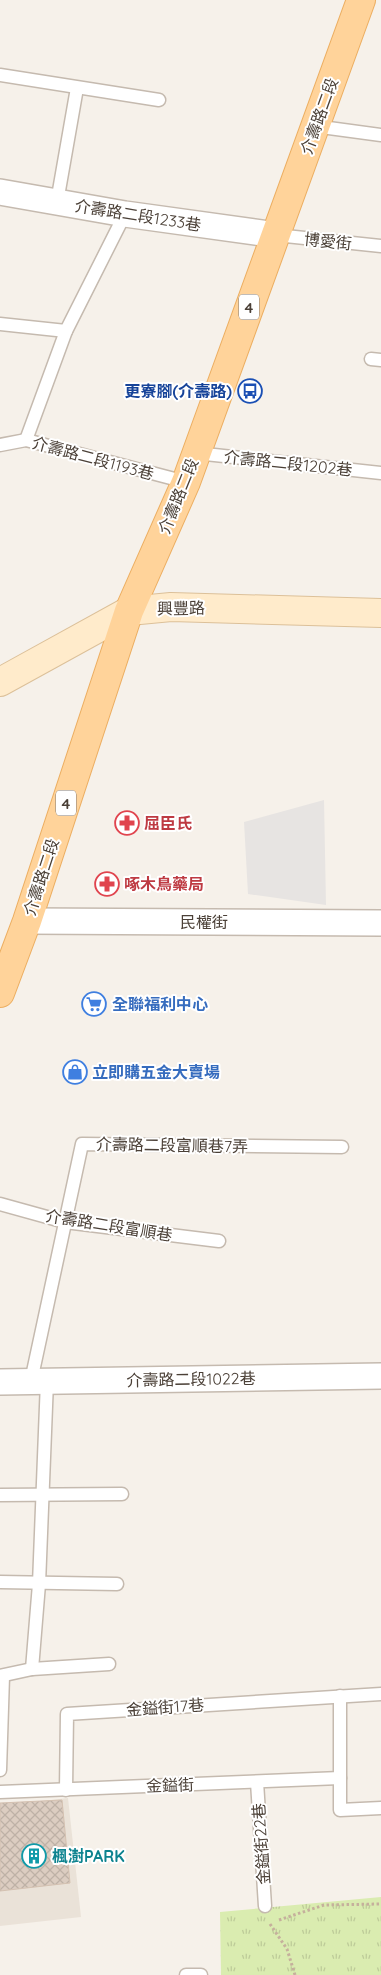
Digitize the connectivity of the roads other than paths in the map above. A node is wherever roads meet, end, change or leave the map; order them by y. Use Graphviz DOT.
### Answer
graph roads {
  1 [pos="361,0"];
  2 [pos="0,76"];
  3 [pos="77,88"];
  4 [pos="159,100"];
  5 [pos="314,126"];
  6 [pos="381,135"];
  7 [pos="0,192"];
  8 [pos="57,202"];
  9 [pos="125,214"];
  10 [pos="276,235"];
  11 [pos="381,246"];
  12 [pos="0,324"];
  13 [pos="66,331"];
  14 [pos="26,440"];
  15 [pos="1,448"];
  16 [pos="196,454"];
  17 [pos="381,473"];
  18 [pos="186,482"];
  19 [pos="129,611"];
  20 [pos="381,613"];
  21 [pos="0,682"];
  22 [pos="27,921"];
  23 [pos="381,923"];
  24 [pos="0,994"];
  25 [pos="342,1147"];
  26 [pos="0,1204"];
  27 [pos="65,1222"];
  28 [pos="219,1241"];
  29 [pos="381,1376"];
  30 [pos="39,1381"];
  31 [pos="0,1382"];
  32 [pos="122,1494"];
  33 [pos="0,1495"];
  34 [pos="42,1496"];
  35 [pos="0,1582"];
  36 [pos="39,1584"];
  37 [pos="117,1584"];
  38 [pos="109,1664"];
  39 [pos="32,1669"];
  40 [pos="1,1676"];
  41 [pos="381,1694"];
  42 [pos="340,1696"];
  43 [pos="0,1770"];
  44 [pos="340,1778"];
  45 [pos="257,1782"];
  46 [pos="66,1790"];
  47 [pos="0,1792"];
  48 [pos="381,1808"];
  49 [pos="266,1906"];
  50 [pos="186,1975"];
  51 [pos="200,1975"];
  1 -- 5 [label="main road, 介壽路二段 / 4"];
  2 -- 3 [label="lane"];
  3 -- 4 [label="lane"];
  3 -- 8 [label="lane"];
  5 -- 6 [label="lane"];
  5 -- 10 [label="main road, 介壽路二段 / 4"];
  7 -- 8 [label="street, 介壽路二段1233巷"];
  8 -- 9 [label="street, 介壽路二段1233巷"];
  9 -- 10 [label="street, 介壽路二段1233巷"];
  9 -- 13 [label="lane"];
  10 -- 11 [label="lane, 博愛街"];
  10 -- 16 [label="main road, 介壽路二段 / 4"];
  12 -- 13 [label="lane"];
  13 -- 14 [label="lane"];
  14 -- 15 [label="lane, 介壽路二段1193巷"];
  14 -- 18 [label="lane, 介壽路二段1193巷"];
  16 -- 17 [label="lane, 介壽路二段1202巷"];
  16 -- 18 [label="main road, 介壽路二段 / 4"];
  18 -- 19 [label="main road, 介壽路二段 / 4"];
  19 -- 20 [label="main road, 興豐路"];
  19 -- 21 [label="main road, 興豐路"];
  19 -- 22 [label="main road, 介壽路二段 / 4"];
  22 -- 23 [label="street, 民權街"];
  22 -- 24 [label="main road, 介壽路二段 / 4"];
  25 -- 27 [label="lane, 介壽路二段富順巷7弄"];
  26 -- 27 [label="lane, 介壽路二段富順巷"];
  27 -- 28 [label="lane, 介壽路二段富順巷"];
  27 -- 30 [label="lane"];
  29 -- 30 [label="street, 介壽路二段1022巷"];
  30 -- 31 [label="street, 介壽路二段1022巷"];
  30 -- 34 [label="lane"];
  32 -- 34 [label="lane"];
  33 -- 34 [label="lane"];
  34 -- 36 [label="lane"];
  35 -- 36 [label="lane"];
  36 -- 37 [label="lane"];
  36 -- 39 [label="lane"];
  38 -- 39 [label="lane"];
  39 -- 40 [label="lane"];
  40 -- 43 [label="lane"];
  41 -- 42 [label="lane"];
  42 -- 44 [label="lane"];
  42 -- 46 [label="lane, 金鎰街17巷"];
  44 -- 45 [label="lane, 金鎰街"];
  44 -- 48 [label="lane"];
  45 -- 46 [label="lane, 金鎰街"];
  45 -- 49 [label="lane, 金鎰街22巷"];
  46 -- 47 [label="lane, 金鎰街"];
  50 -- 51 [label="lane"];
}
